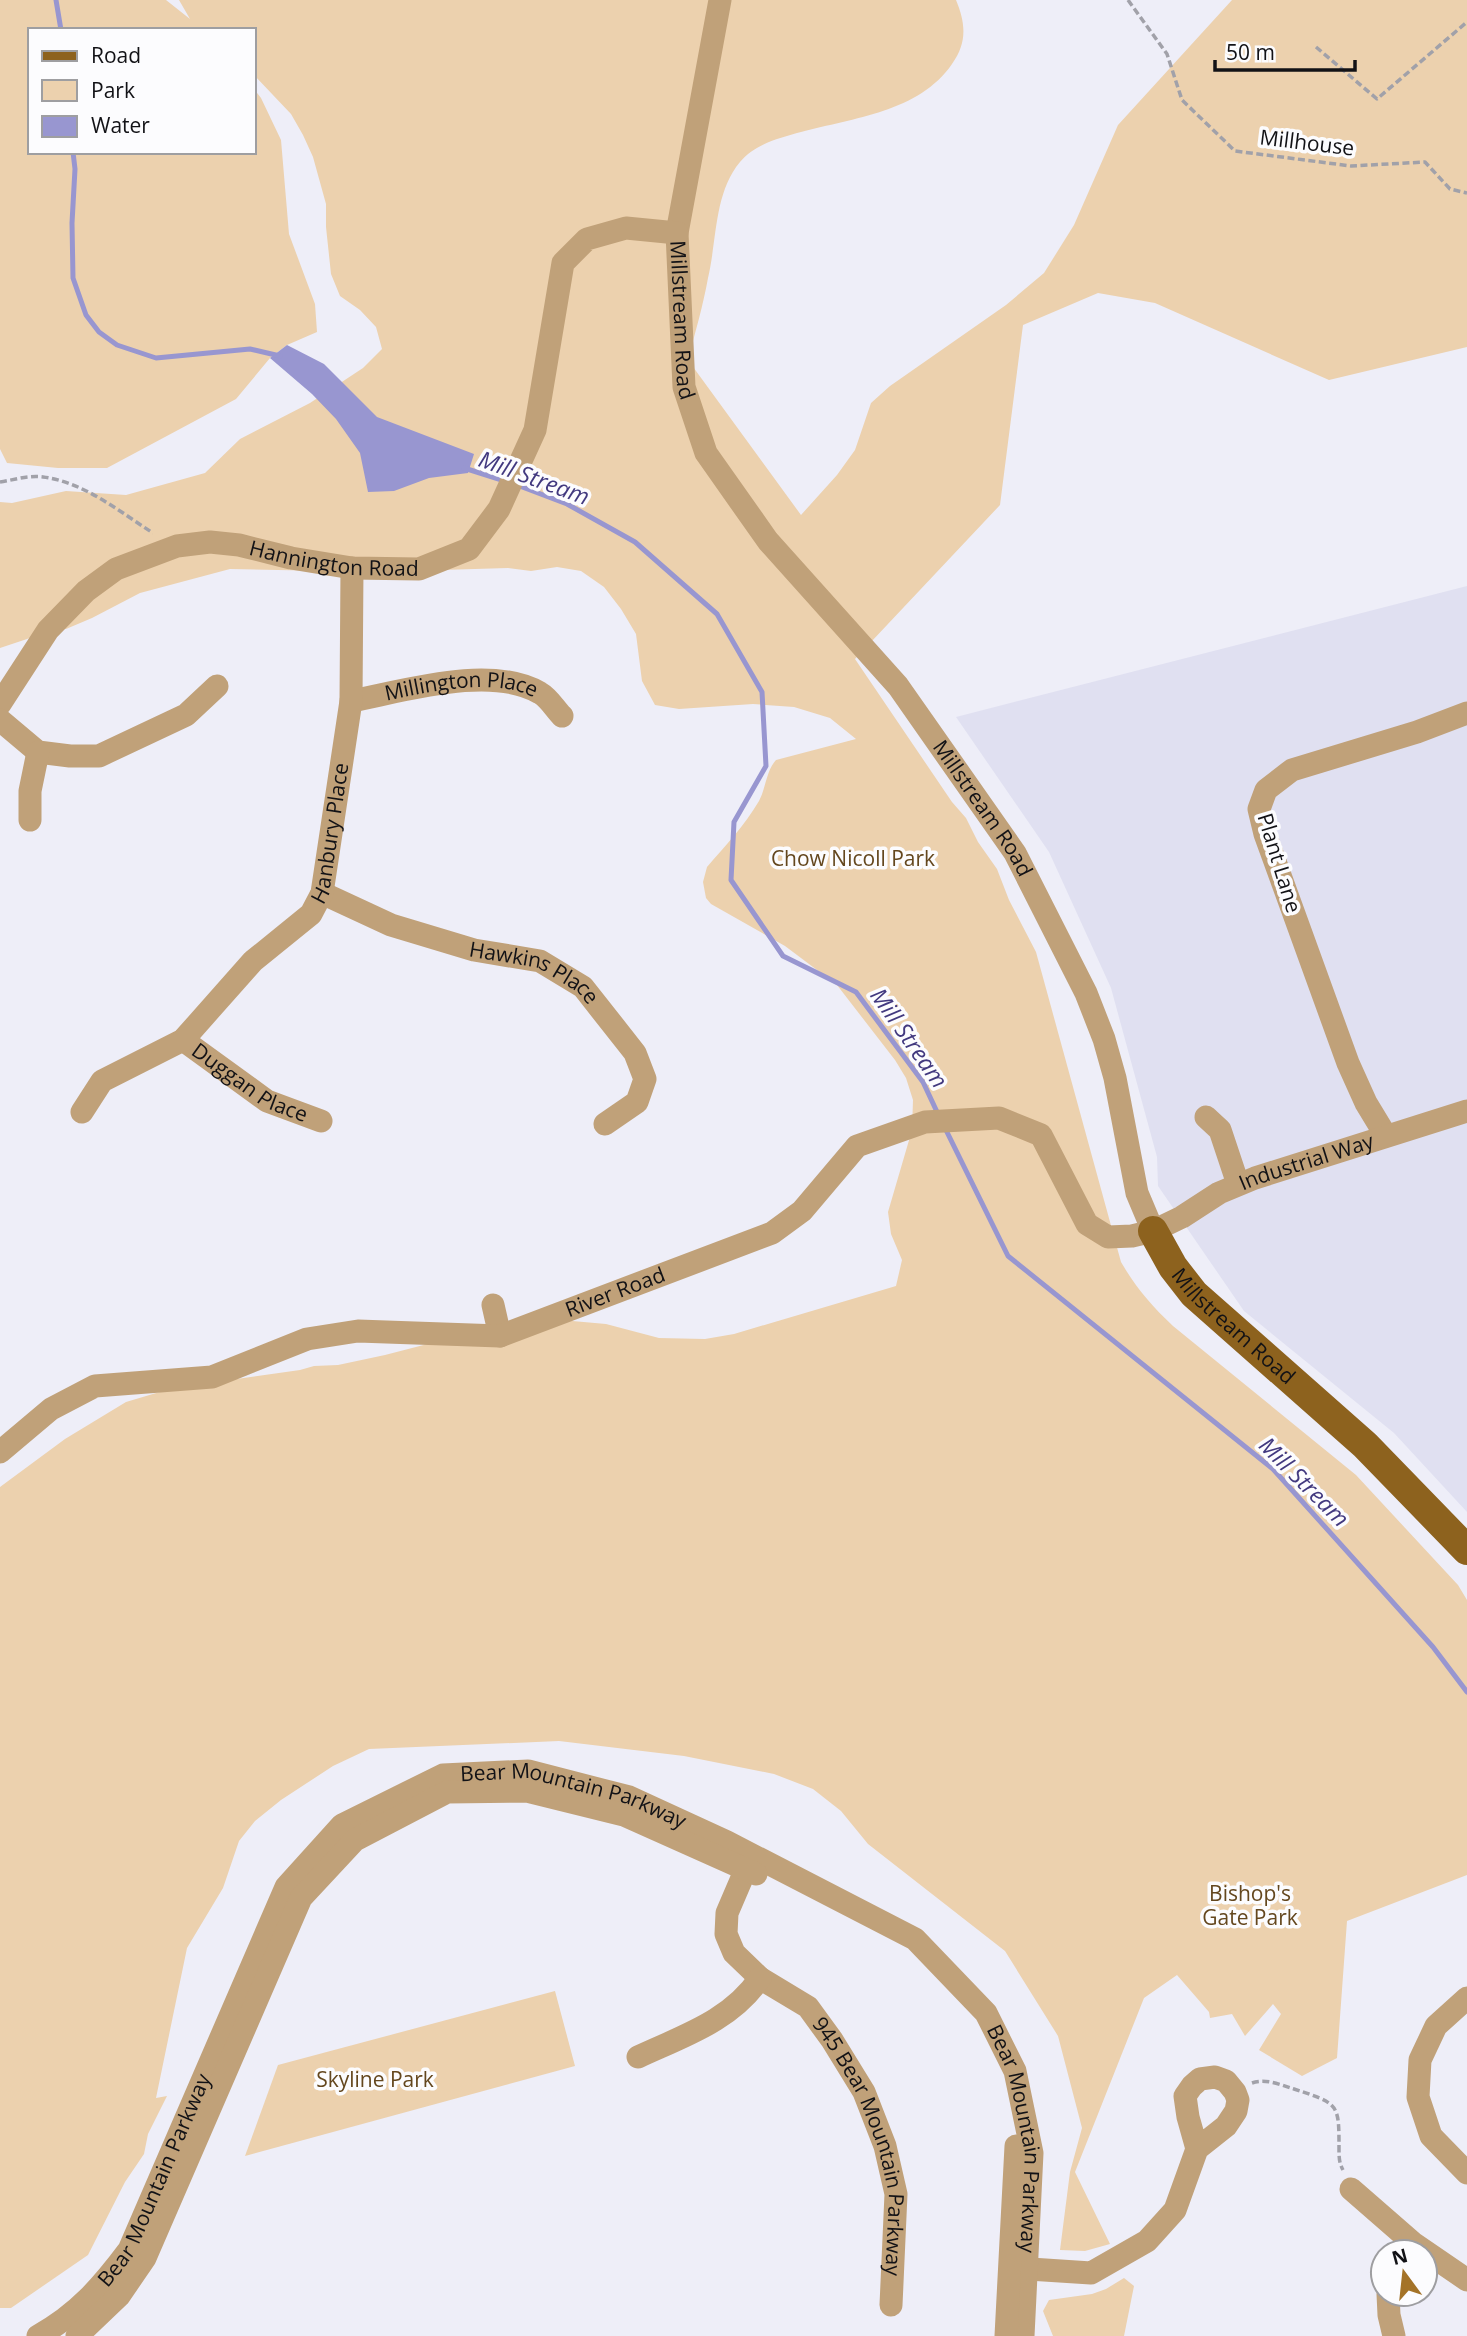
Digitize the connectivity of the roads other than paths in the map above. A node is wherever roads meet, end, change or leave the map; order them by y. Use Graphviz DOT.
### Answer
graph roads {
  1 [pos="720,0"];
  2 [pos="677,233"];
  3 [pos="352,568"];
  4 [pos="217,686"];
  5 [pos="351,701"];
  6 [pos="0,704"];
  7 [pos="1467,713"];
  8 [pos="562,716"];
  9 [pos="0,720"];
  10 [pos="38,752"];
  11 [pos="30,820"];
  12 [pos="322,893"];
  13 [pos="183,1040"];
  14 [pos="1467,1111"];
  15 [pos="82,1112"];
  16 [pos="1206,1117"];
  17 [pos="321,1121"];
  18 [pos="605,1124"];
  19 [pos="1386,1136"];
  20 [pos="1238,1184"];
  21 [pos="1153,1231"];
  22 [pos="494,1305"];
  23 [pos="500,1336"];
  24 [pos="0,1452"];
  25 [pos="1467,1550"];
  26 [pos="749,1862"];
  27 [pos="760,1978"];
  28 [pos="1467,1998"];
  29 [pos="638,2057"];
  30 [pos="1197,2149"];
  31 [pos="1467,2172"];
  32 [pos="1350,2189"];
  33 [pos="1400,2238"];
  34 [pos="1439,2264"];
  35 [pos="1019,2268"];
  36 [pos="1467,2280"];
  37 [pos="891,2305"];
  38 [pos="1389,2308"];
  39 [pos="38,2336"];
  40 [pos="77,2336"];
  41 [pos="1006,2336"];
  42 [pos="1023,2336"];
  43 [pos="1394,2336"];
  1 -- 2 [label="street, Millstream Road"];
  2 -- 3 [label="street, Hannington Road"];
  2 -- 21 [label="street, Millstream Road"];
  3 -- 5 [label="street, Hanbury Place"];
  3 -- 6 [label="street, Hannington Road"];
  4 -- 10 [label="street"];
  5 -- 8 [label="street, Millington Place"];
  5 -- 12 [label="street, Hanbury Place"];
  7 -- 19 [label="street, Plant Lane"];
  9 -- 10 [label="street"];
  10 -- 11 [label="street"];
  12 -- 13 [label="street, Hanbury Place"];
  12 -- 18 [label="street, Hawkins Place"];
  13 -- 15 [label="street, Hanbury Place"];
  13 -- 17 [label="street, Duggan Place"];
  14 -- 19 [label="street, Industrial Way"];
  16 -- 20 [label="street"];
  19 -- 20 [label="street, Industrial Way"];
  20 -- 21 [label="street, Industrial Way"];
  21 -- 23 [label="street, River Road"];
  21 -- 25 [label="main road, Millstream Road"];
  22 -- 23 [label="street"];
  23 -- 24 [label="street, River Road"];
  26 -- 27 [label="street, 945 Bear Mountain Parkway"];
  26 -- 35 [label="street, Bear Mountain Parkway"];
  26 -- 39 [label="street, Bear Mountain Parkway"];
  26 -- 40 [label="street, Bear Mountain Parkway"];
  27 -- 29 [label="street"];
  27 -- 37 [label="street, 945 Bear Mountain Parkway"];
  28 -- 31 [label="street"];
  30 -- 30 [label="street"];
  30 -- 35 [label="street"];
  32 -- 33 [label="street"];
  34 -- 36 [label="street"];
  35 -- 41 [label="street, Bear Mountain Parkway"];
  35 -- 42 [label="street, Bear Mountain Parkway"];
  38 -- 43 [label="street"];
}
